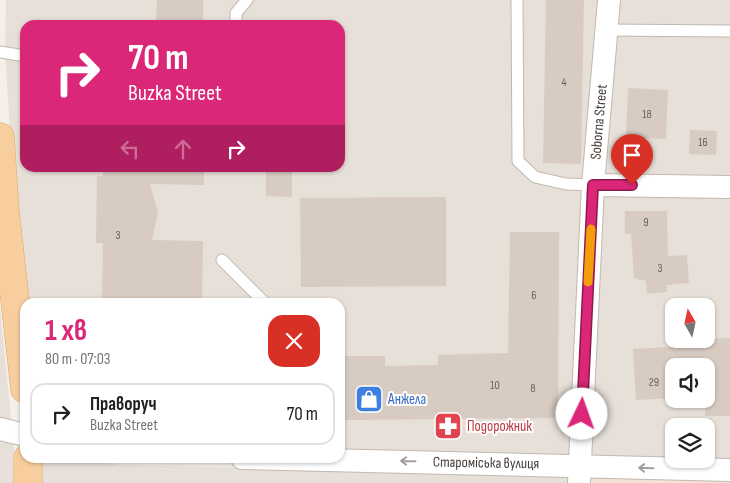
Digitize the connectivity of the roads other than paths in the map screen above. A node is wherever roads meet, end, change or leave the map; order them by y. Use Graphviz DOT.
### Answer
graph roads {
  1 [pos="246,0"];
  2 [pos="517,0"];
  3 [pos="609,0"];
  4 [pos="236,20"];
  5 [pos="606,30"];
  6 [pos="730,31"];
  7 [pos="0,52"];
  8 [pos="20,55"];
  9 [pos="0,137"];
  10 [pos="593,185"];
  11 [pos="730,188"];
  12 [pos="222,260"];
  13 [pos="260,298"];
  14 [pos="20,347"];
  15 [pos="0,429"];
  16 [pos="20,434"];
  17 [pos="345,460"];
  18 [pos="28,463"];
  19 [pos="730,470"];
  20 [pos="579,474"];
  21 [pos="28,483"];
  1 -- 4 [label="lane"];
  2 -- 10 [label="lane"];
  3 -- 5 [label="street, Soborna Street"];
  5 -- 6 [label="lane"];
  5 -- 10 [label="street, Soborna Street"];
  7 -- 8 [label="lane"];
  9 -- 14 [label="main road"];
  10 -- 11 [label="street"];
  10 -- 20 [label="street, Soborna Street"];
  12 -- 13 [label="lane"];
  15 -- 16 [label="street"];
  20 -- 17 [label="street, Староміська вулиця, one-way"];
  18 -- 21 [label="main road"];
  19 -- 20 [label="street, Староміська вулиця, one-way"];
}
